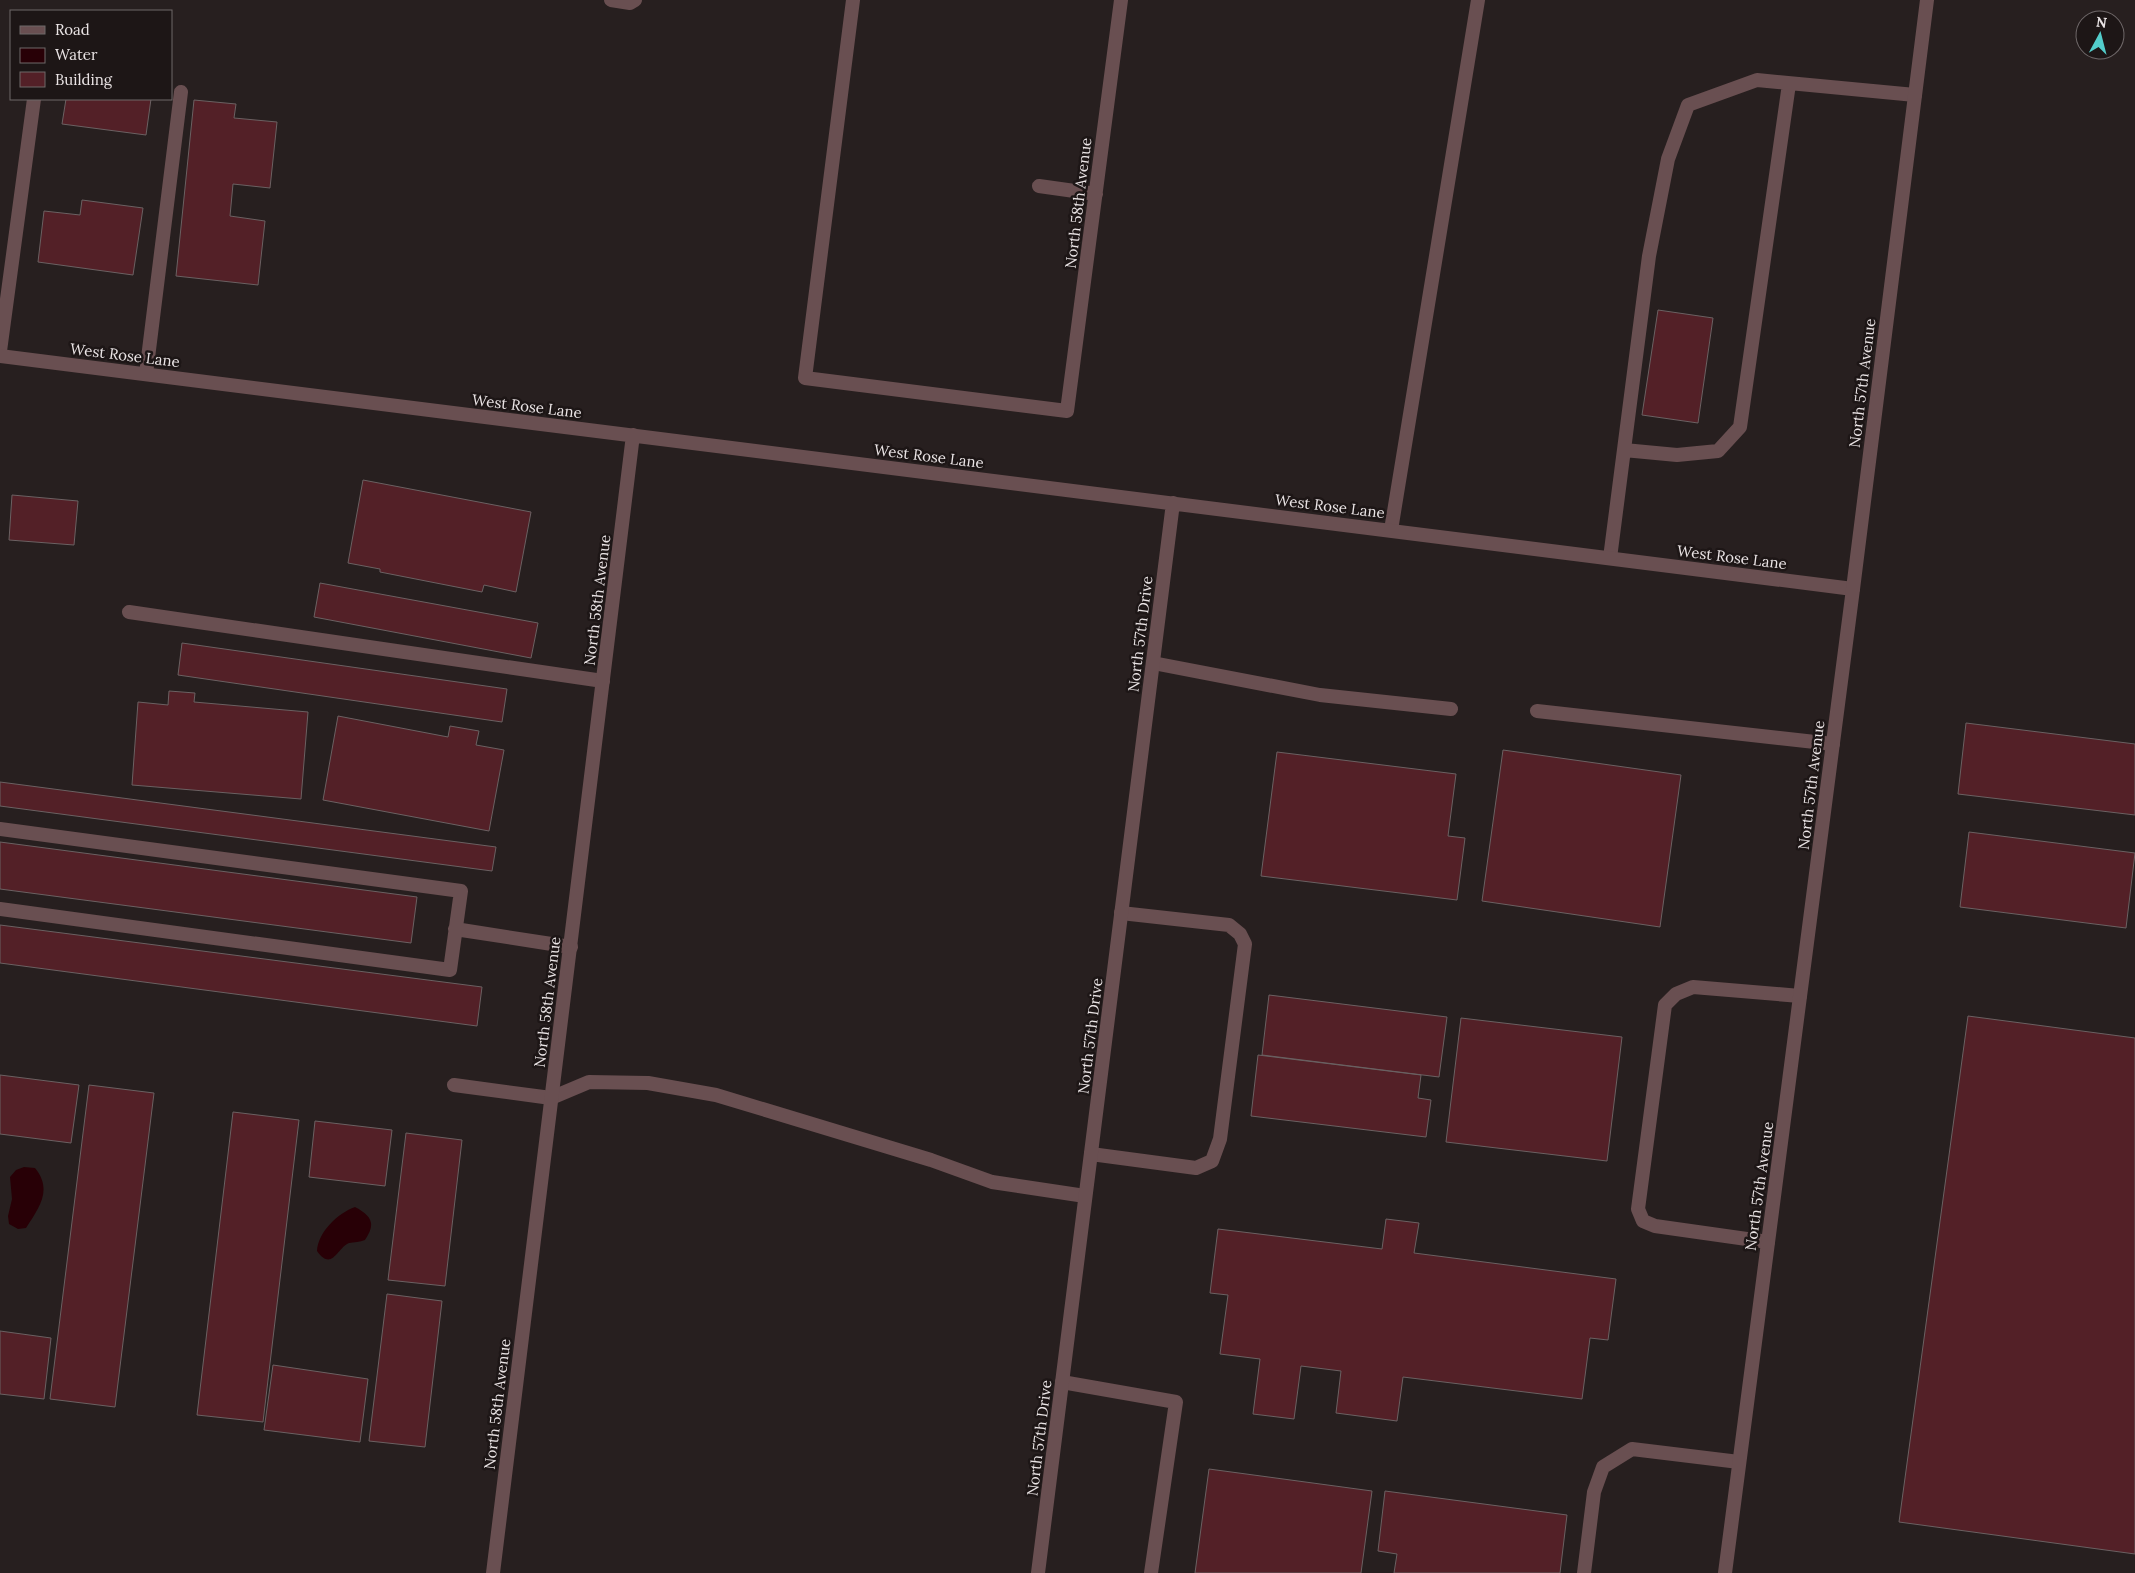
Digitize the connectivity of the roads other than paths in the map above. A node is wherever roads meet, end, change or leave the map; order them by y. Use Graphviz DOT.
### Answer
graph roads {
  1 [pos="611,0"];
  2 [pos="635,0"];
  3 [pos="853,0"];
  4 [pos="1121,0"];
  5 [pos="1478,0"];
  6 [pos="1927,0"];
  7 [pos="1789,84"];
  8 [pos="181,92"];
  9 [pos="1915,95"];
  10 [pos="34,100"];
  11 [pos="1039,186"];
  12 [pos="1096,194"];
  13 [pos="0,351"];
  14 [pos="0,356"];
  15 [pos="146,374"];
  16 [pos="633,436"];
  17 [pos="1624,450"];
  18 [pos="1173,503"];
  19 [pos="1391,530"];
  20 [pos="1610,558"];
  21 [pos="1853,588"];
  22 [pos="129,612"];
  23 [pos="1153,663"];
  24 [pos="603,681"];
  25 [pos="1451,709"];
  26 [pos="1537,711"];
  27 [pos="1833,744"];
  28 [pos="0,828"];
  29 [pos="0,909"];
  30 [pos="1121,913"];
  31 [pos="455,929"];
  32 [pos="571,947"];
  33 [pos="1800,996"];
  34 [pos="454,1085"];
  35 [pos="552,1098"];
  36 [pos="1091,1154"];
  37 [pos="1085,1196"];
  38 [pos="1768,1242"];
  39 [pos="1062,1382"];
  40 [pos="1739,1462"];
  41 [pos="493,1573"];
  42 [pos="1038,1573"];
  43 [pos="1152,1573"];
  44 [pos="1584,1573"];
  45 [pos="1725,1573"];
  1 -- 2 [label="street"];
  3 -- 12 [label="street, North 58th Avenue"];
  4 -- 12 [label="street, North 58th Avenue"];
  5 -- 19 [label="street"];
  6 -- 9 [label="street, North 57th Avenue"];
  7 -- 9 [label="street"];
  7 -- 17 [label="street"];
  7 -- 17 [label="street"];
  8 -- 15 [label="street"];
  9 -- 21 [label="street, North 57th Avenue"];
  10 -- 13 [label="street"];
  11 -- 12 [label="street"];
  14 -- 15 [label="street, West Rose Lane"];
  15 -- 16 [label="street, West Rose Lane"];
  16 -- 18 [label="street, West Rose Lane"];
  16 -- 24 [label="street, North 58th Avenue"];
  17 -- 20 [label="street"];
  18 -- 19 [label="street, West Rose Lane"];
  18 -- 23 [label="street, North 57th Drive"];
  19 -- 20 [label="street, West Rose Lane"];
  20 -- 21 [label="street, West Rose Lane"];
  21 -- 27 [label="street, North 57th Avenue"];
  22 -- 24 [label="street"];
  23 -- 25 [label="street"];
  23 -- 30 [label="street, North 57th Drive"];
  24 -- 32 [label="street, North 58th Avenue"];
  26 -- 27 [label="street"];
  27 -- 33 [label="street, North 57th Avenue"];
  28 -- 31 [label="street"];
  29 -- 31 [label="street"];
  30 -- 36 [label="street, North 57th Drive"];
  30 -- 36 [label="street"];
  31 -- 32 [label="street"];
  32 -- 35 [label="street, North 58th Avenue"];
  33 -- 38 [label="street, North 57th Avenue"];
  33 -- 38 [label="street"];
  34 -- 35 [label="street"];
  35 -- 37 [label="street"];
  35 -- 41 [label="street, North 58th Avenue"];
  36 -- 37 [label="street, North 57th Drive"];
  37 -- 39 [label="street, North 57th Drive"];
  38 -- 40 [label="street, North 57th Avenue"];
  39 -- 42 [label="street, North 57th Drive"];
  39 -- 43 [label="street"];
  40 -- 44 [label="street"];
  40 -- 45 [label="street, North 57th Avenue"];
}
